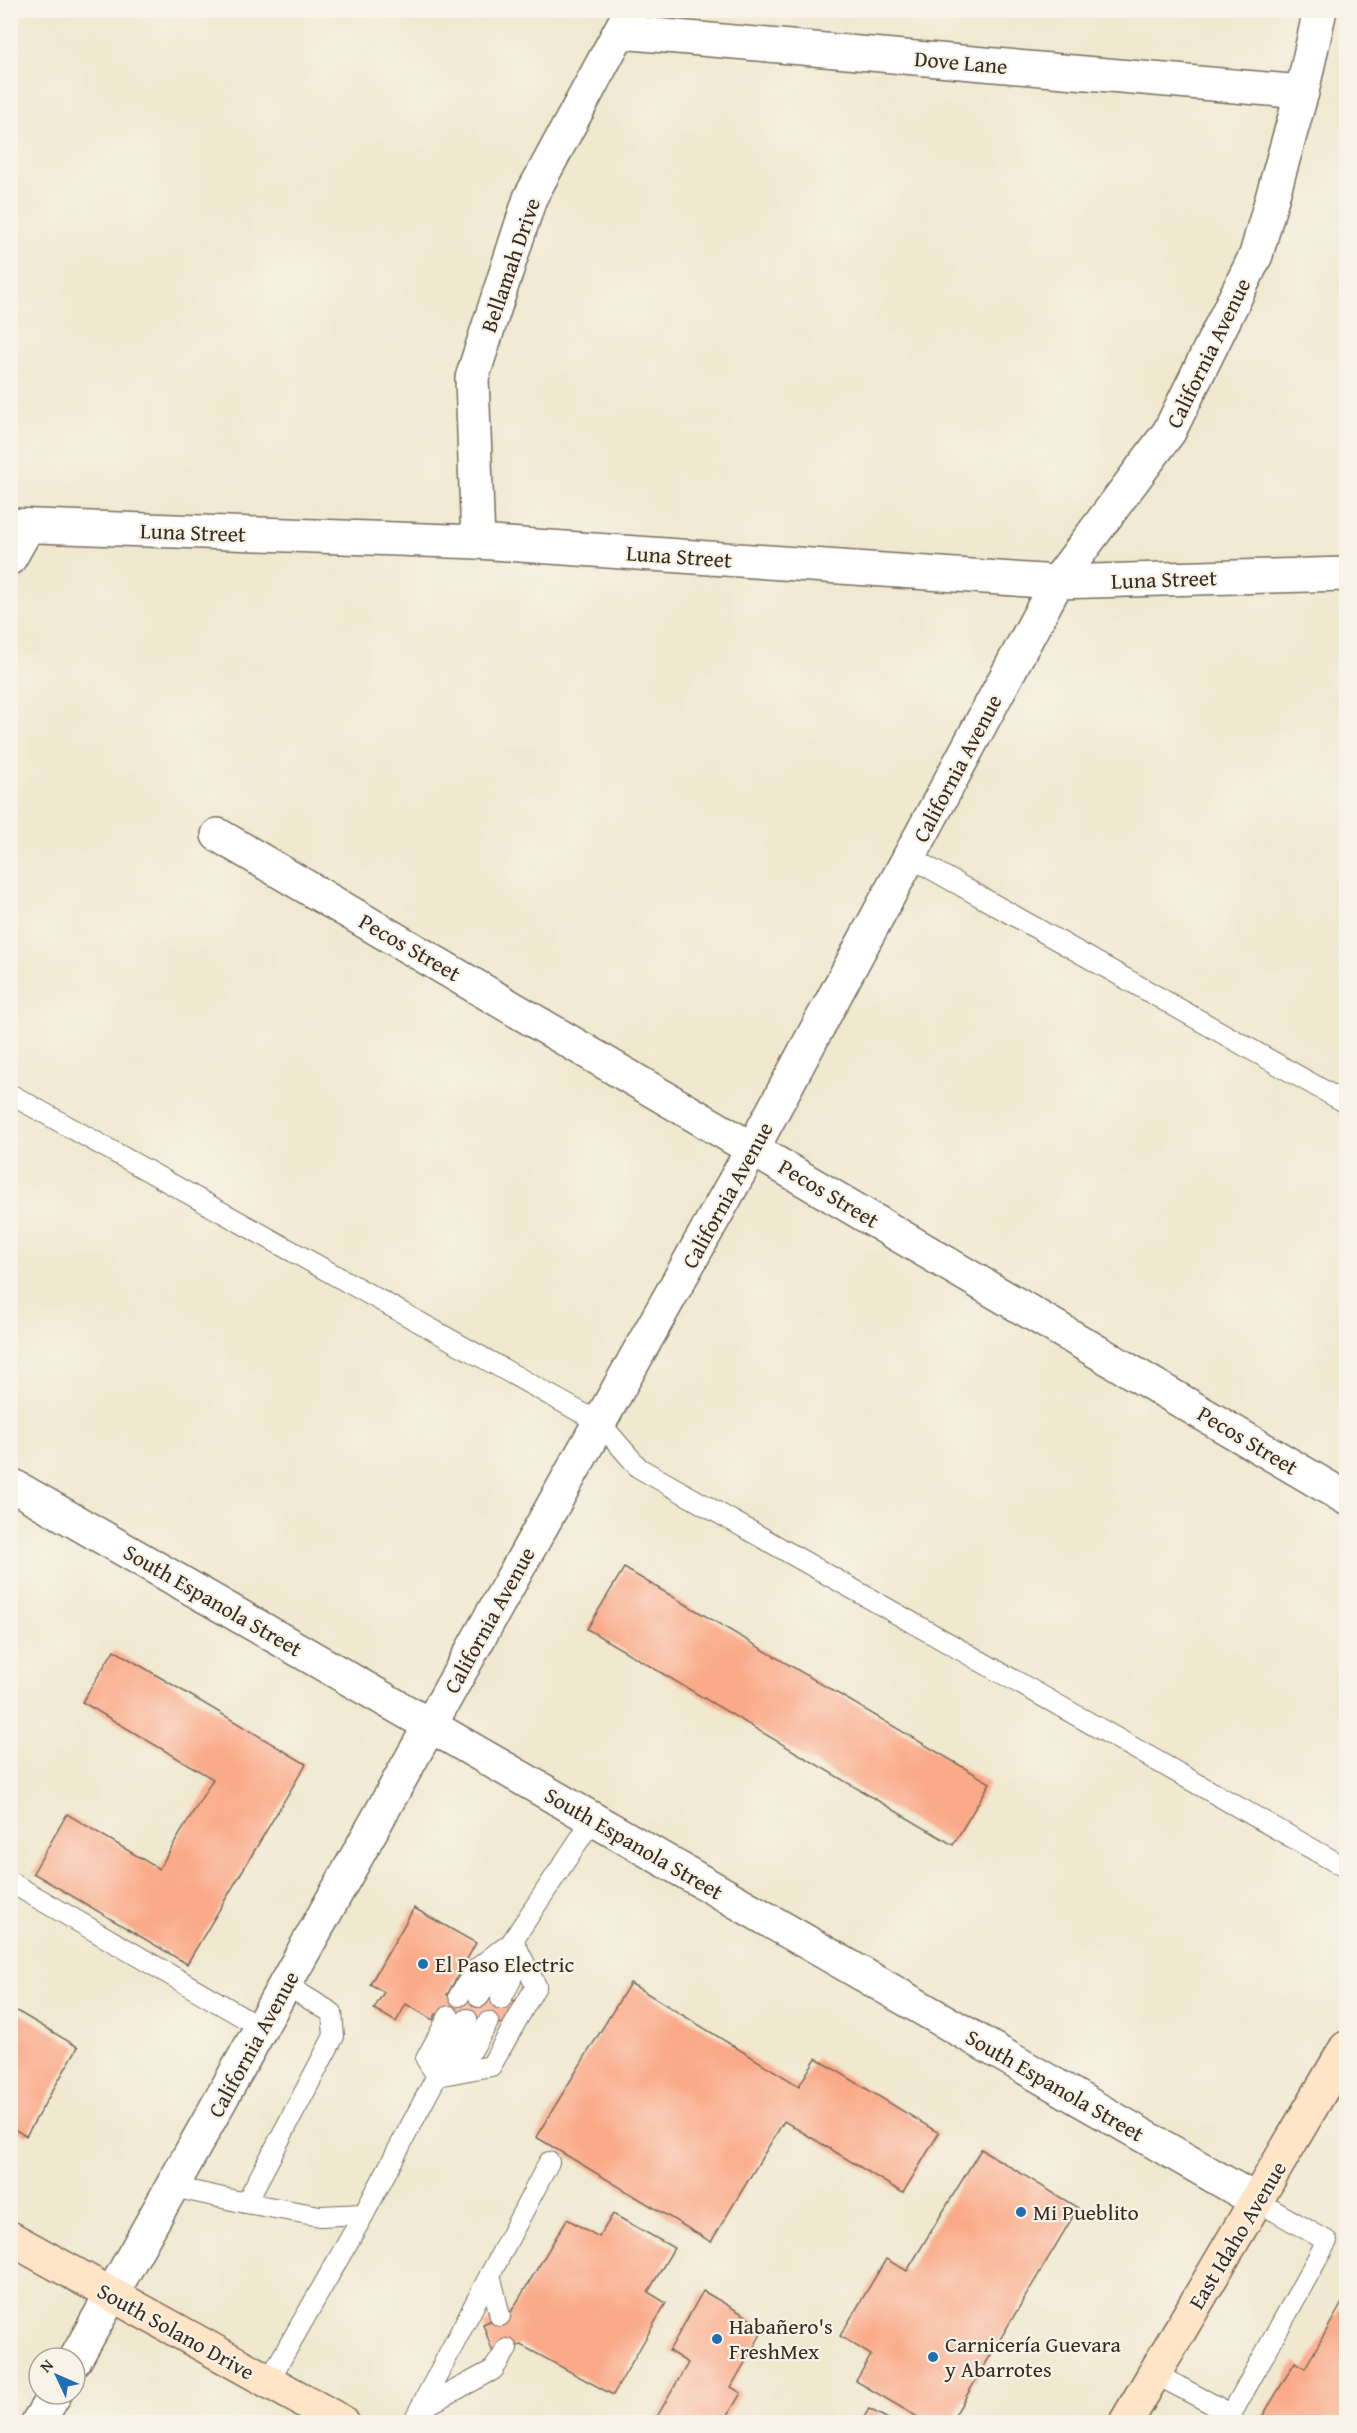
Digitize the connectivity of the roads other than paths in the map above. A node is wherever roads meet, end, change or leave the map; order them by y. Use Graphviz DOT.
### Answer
graph roads {
  1 [pos="1320,10"];
  2 [pos="626,21"];
  3 [pos="1302,92"];
  4 [pos="19,526"];
  5 [pos="478,542"];
  6 [pos="10,558"];
  7 [pos="1347,574"];
  8 [pos="1057,582"];
  9 [pos="218,835"];
  10 [pos="910,857"];
  11 [pos="10,1094"];
  12 [pos="1347,1103"];
  13 [pos="753,1148"];
  14 [pos="600,1423"];
  15 [pos="10,1484"];
  16 [pos="1347,1498"];
  17 [pos="430,1725"];
  18 [pos="592,1819"];
  19 [pos="1347,1868"];
  20 [pos="10,1882"];
  21 [pos="513,1940"];
  22 [pos="286,1985"];
  23 [pos="459,1996"];
  24 [pos="479,1997"];
  25 [pos="501,1999"];
  26 [pos="458,2017"];
  27 [pos="488,2022"];
  28 [pos="262,2028"];
  29 [pos="1347,2048"];
  30 [pos="437,2076"];
  31 [pos="549,2162"];
  32 [pos="173,2187"];
  33 [pos="1257,2201"];
  34 [pos="246,2203"];
  35 [pos="364,2214"];
  36 [pos="10,2238"];
  37 [pos="490,2274"];
  38 [pos="112,2296"];
  39 [pos="500,2316"];
  40 [pos="83,2346"];
  41 [pos="507,2349"];
  42 [pos="1155,2374"];
  43 [pos="268,2382"];
  44 [pos="48,2406"];
  45 [pos="417,2416"];
  46 [pos="1229,2418"];
  47 [pos="38,2422"];
  48 [pos="342,2422"];
  49 [pos="1126,2422"];
  1 -- 3 [label="street, California Avenue"];
  2 -- 3 [label="street, Dove Lane"];
  2 -- 5 [label="street, Bellamah Drive"];
  3 -- 8 [label="street, California Avenue"];
  4 -- 5 [label="street, Luna Street"];
  4 -- 6 [label="street"];
  5 -- 8 [label="street, Luna Street"];
  7 -- 8 [label="street, Luna Street"];
  8 -- 10 [label="street, California Avenue"];
  9 -- 13 [label="street, Pecos Street"];
  10 -- 12 [label="lane"];
  10 -- 13 [label="street, California Avenue"];
  11 -- 14 [label="lane"];
  13 -- 14 [label="street, California Avenue"];
  13 -- 16 [label="street, Pecos Street"];
  14 -- 17 [label="street, California Avenue"];
  14 -- 19 [label="lane"];
  15 -- 17 [label="street, South Espanola Street"];
  17 -- 18 [label="street, South Espanola Street"];
  17 -- 22 [label="street, California Avenue"];
  18 -- 21 [label="lane"];
  18 -- 33 [label="street, South Espanola Street"];
  20 -- 28 [label="lane"];
  21 -- 23 [label="lane"];
  21 -- 24 [label="lane"];
  21 -- 25 [label="lane"];
  21 -- 30 [label="lane"];
  22 -- 28 [label="street, California Avenue"];
  22 -- 34 [label="lane"];
  26 -- 30 [label="lane"];
  27 -- 30 [label="lane"];
  28 -- 32 [label="street, California Avenue"];
  29 -- 33 [label="street, East Idaho Avenue"];
  30 -- 35 [label="lane"];
  31 -- 37 [label="lane"];
  32 -- 34 [label="lane"];
  32 -- 38 [label="street, California Avenue"];
  33 -- 42 [label="street, East Idaho Avenue"];
  33 -- 46 [label="lane"];
  34 -- 35 [label="lane"];
  35 -- 43 [label="lane"];
  36 -- 38 [label="street, South Solano Drive"];
  37 -- 39 [label="lane"];
  37 -- 45 [label="lane"];
  38 -- 40 [label="street, California Avenue"];
  38 -- 43 [label="street, South Solano Drive"];
  41 -- 45 [label="lane"];
  42 -- 46 [label="lane"];
  42 -- 49 [label="street, East Idaho Avenue"];
  43 -- 48 [label="street, South Solano Drive"];
  44 -- 47 [label="street"];
}
